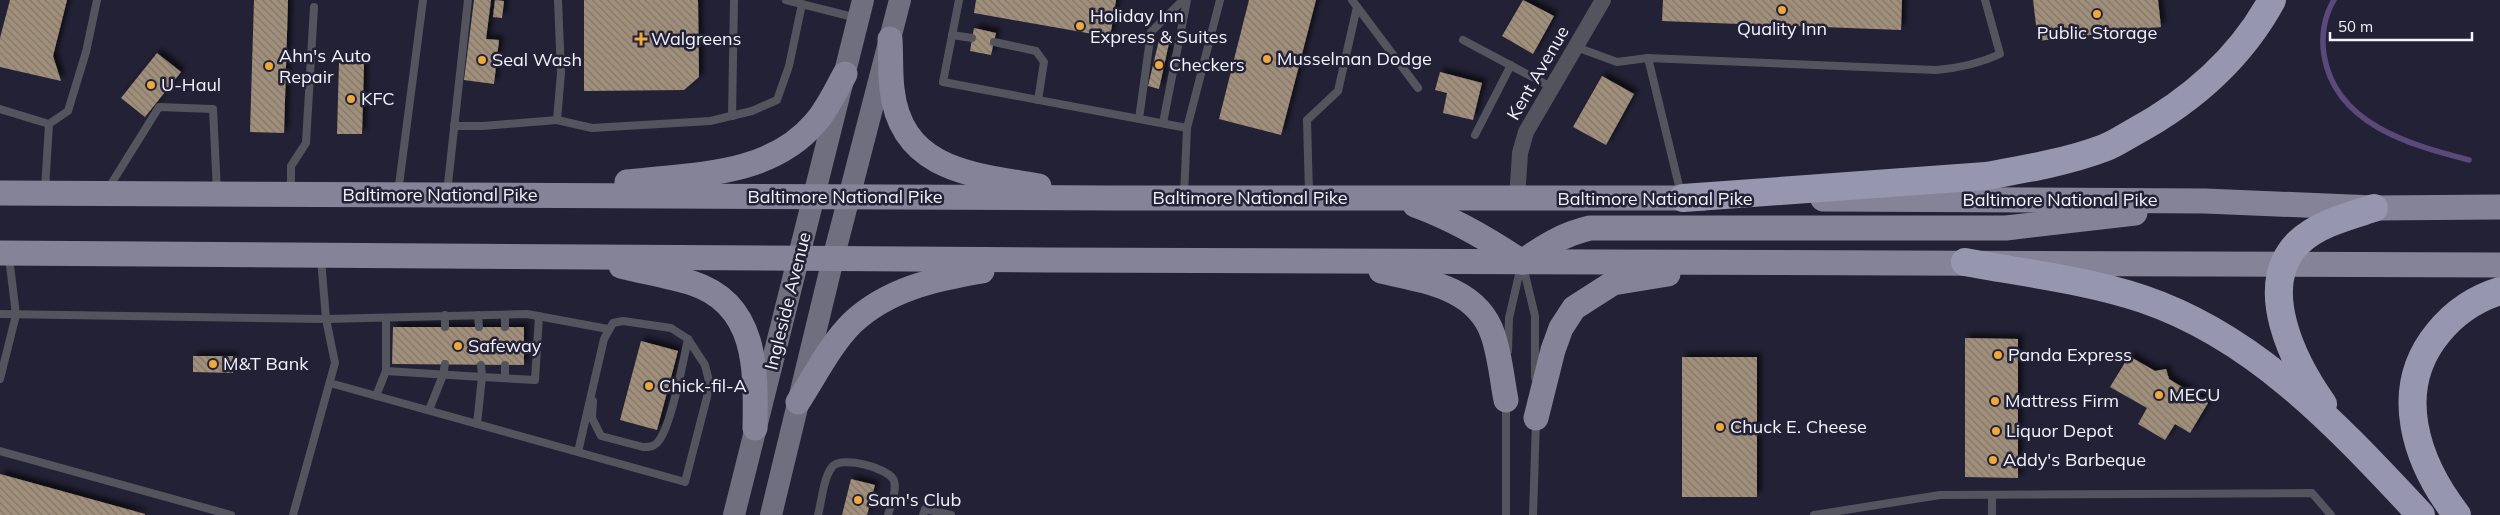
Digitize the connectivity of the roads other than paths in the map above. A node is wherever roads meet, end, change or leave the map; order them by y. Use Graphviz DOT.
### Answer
graph roads {
  1 [pos="97,0"];
  2 [pos="423,0"];
  3 [pos="468,0"];
  4 [pos="558,0"];
  5 [pos="734,0"];
  6 [pos="786,0"];
  7 [pos="900,0"];
  8 [pos="959,0"];
  9 [pos="1183,0"];
  10 [pos="1187,0"];
  11 [pos="1220,0"];
  12 [pos="1603,0"];
  13 [pos="1985,0"];
  14 [pos="2272,0"];
  15 [pos="1354,3"];
  16 [pos="802,4"];
  17 [pos="314,7"];
  18 [pos="861,9"];
  19 [pos="952,35"];
  20 [pos="972,38"];
  21 [pos="890,39"];
  22 [pos="1463,40"];
  23 [pos="994,42"];
  24 [pos="1575,47"];
  25 [pos="1648,58"];
  26 [pos="1511,65"];
  27 [pos="845,74"];
  28 [pos="1552,87"];
  29 [pos="1418,88"];
  30 [pos="1038,100"];
  31 [pos="0,109"];
  32 [pos="732,116"];
  33 [pos="1139,119"];
  34 [pos="557,120"];
  35 [pos="1163,123"];
  36 [pos="49,124"];
  37 [pos="454,126"];
  38 [pos="1187,128"];
  39 [pos="1475,135"];
  40 [pos="45,192"];
  41 [pos="105,192"];
  42 [pos="0,193"];
  43 [pos="217,194"];
  44 [pos="291,194"];
  45 [pos="398,194"];
  46 [pos="447,194"];
  47 [pos="514,195"];
  48 [pos="815,196"];
  49 [pos="849,197"];
  50 [pos="1111,198"];
  51 [pos="1184,198"];
  52 [pos="1309,198"];
  53 [pos="1683,198"];
  54 [pos="1398,199"];
  55 [pos="1517,199"];
  56 [pos="2205,201"];
  57 [pos="2500,207"];
  58 [pos="2374,208"];
  59 [pos="4,253"];
  60 [pos="320,255"];
  61 [pos="577,256"];
  62 [pos="798,258"];
  63 [pos="833,259"];
  64 [pos="1048,260"];
  65 [pos="1335,260"];
  66 [pos="1522,262"];
  67 [pos="1740,262"];
  68 [pos="1965,262"];
  69 [pos="2283,264"];
  70 [pos="2500,265"];
  71 [pos="2500,292"];
  72 [pos="0,314"];
  73 [pos="16,315"];
  74 [pos="445,315"];
  75 [pos="505,315"];
  76 [pos="478,316"];
  77 [pos="539,316"];
  78 [pos="412,317"];
  79 [pos="386,318"];
  80 [pos="326,319"];
  81 [pos="412,327"];
  82 [pos="445,327"];
  83 [pos="479,327"];
  84 [pos="505,328"];
  85 [pos="608,329"];
  86 [pos="688,339"];
  87 [pos="445,364"];
  88 [pos="481,365"];
  89 [pos="505,365"];
  90 [pos="386,371"];
  91 [pos="443,375"];
  92 [pos="482,377"];
  93 [pos="506,378"];
  94 [pos="0,379"];
  95 [pos="593,382"];
  96 [pos="330,383"];
  97 [pos="376,396"];
  98 [pos="1506,400"];
  99 [pos="798,402"];
  100 [pos="429,410"];
  101 [pos="1536,418"];
  102 [pos="477,424"];
  103 [pos="756,428"];
  104 [pos="2341,430"];
  105 [pos="0,451"];
  106 [pos="578,452"];
  107 [pos="1992,495"];
  108 [pos="231,515"];
  109 [pos="293,515"];
  110 [pos="734,515"];
  111 [pos="771,515"];
  112 [pos="818,515"];
  113 [pos="888,515"];
  114 [pos="923,515"];
  115 [pos="951,515"];
  116 [pos="1506,515"];
  117 [pos="1533,515"];
  118 [pos="1814,515"];
  119 [pos="1992,515"];
  120 [pos="2331,515"];
  121 [pos="2420,515"];
  122 [pos="2457,515"];
  1 -- 36 [label="lane"];
  2 -- 45 [label="lane"];
  3 -- 37 [label="lane"];
  4 -- 34 [label="lane"];
  5 -- 32 [label="lane"];
  6 -- 16 [label="lane"];
  7 -- 21 [label="main road, Ingleside Avenue"];
  8 -- 19 [label="lane"];
  9 -- 33 [label="lane"];
  10 -- 35 [label="lane"];
  11 -- 38 [label="lane"];
  12 -- 24 [label="street, Kent Avenue"];
  13 -- 25 [label="lane"];
  14 -- 53 [label="highway"];
  15 -- 29 [label="lane"];
  15 -- 52 [label="lane"];
  16 -- 18 [label="lane"];
  16 -- 32 [label="lane"];
  17 -- 44 [label="lane"];
  18 -- 27 [label="main road, Ingleside Avenue"];
  19 -- 20 [label="lane"];
  19 -- 30 [label="lane"];
  21 -- 49 [label="main road, Ingleside Avenue"];
  21 -- 50 [label="main road"];
  22 -- 26 [label="lane"];
  23 -- 30 [label="lane"];
  24 -- 25 [label="lane"];
  24 -- 28 [label="street, Kent Avenue"];
  25 -- 53 [label="lane"];
  26 -- 28 [label="lane"];
  26 -- 39 [label="lane"];
  27 -- 47 [label="main road"];
  27 -- 48 [label="main road, Ingleside Avenue"];
  28 -- 55 [label="street, Kent Avenue"];
  30 -- 33 [label="lane"];
  31 -- 36 [label="lane"];
  32 -- 34 [label="lane"];
  33 -- 35 [label="lane"];
  34 -- 37 [label="lane"];
  35 -- 38 [label="lane"];
  36 -- 40 [label="lane"];
  37 -- 46 [label="lane"];
  38 -- 51 [label="lane"];
  40 -- 41 [label="main road, Baltimore National Pike"];
  40 -- 42 [label="main road, Baltimore National Pike"];
  41 -- 43 [label="main road, Baltimore National Pike"];
  41 -- 43 [label="lane"];
  43 -- 44 [label="main road, Baltimore National Pike"];
  44 -- 45 [label="main road, Baltimore National Pike"];
  45 -- 46 [label="main road, Baltimore National Pike"];
  46 -- 47 [label="main road, Baltimore National Pike"];
  47 -- 48 [label="main road, Baltimore National Pike"];
  48 -- 49 [label="main road, Baltimore National Pike"];
  48 -- 62 [label="main road, Ingleside Avenue"];
  49 -- 50 [label="main road, Baltimore National Pike"];
  49 -- 63 [label="main road, Ingleside Avenue"];
  50 -- 51 [label="main road, Baltimore National Pike"];
  51 -- 52 [label="main road, Baltimore National Pike"];
  52 -- 54 [label="main road, Baltimore National Pike"];
  53 -- 55 [label="main road, Baltimore National Pike"];
  53 -- 56 [label="main road, Baltimore National Pike"];
  54 -- 55 [label="main road, Baltimore National Pike"];
  54 -- 66 [label="main road"];
  56 -- 58 [label="main road, Baltimore National Pike"];
  56 -- 66 [label="main road"];
  57 -- 58 [label="main road, Baltimore National Pike"];
  58 -- 69 [label="highway"];
  59 -- 60 [label="main road"];
  59 -- 73 [label="lane"];
  60 -- 61 [label="main road"];
  60 -- 80 [label="lane"];
  61 -- 62 [label="main road"];
  61 -- 103 [label="main road"];
  62 -- 63 [label="main road"];
  62 -- 103 [label="main road, Ingleside Avenue"];
  63 -- 64 [label="main road"];
  63 -- 99 [label="main road, Ingleside Avenue"];
  64 -- 65 [label="main road"];
  64 -- 99 [label="main road"];
  65 -- 66 [label="main road"];
  65 -- 98 [label="main road"];
  66 -- 67 [label="main road"];
  66 -- 98 [label="lane"];
  66 -- 101 [label="lane"];
  67 -- 68 [label="main road"];
  67 -- 101 [label="main road"];
  68 -- 69 [label="main road"];
  68 -- 104 [label="highway"];
  69 -- 70 [label="main road"];
  69 -- 104 [label="highway"];
  71 -- 122 [label="highway"];
  72 -- 73 [label="lane"];
  73 -- 80 [label="lane"];
  73 -- 94 [label="lane"];
  74 -- 76 [label="lane"];
  74 -- 78 [label="lane"];
  74 -- 82 [label="lane"];
  75 -- 76 [label="lane"];
  75 -- 77 [label="lane"];
  75 -- 84 [label="lane"];
  76 -- 83 [label="lane"];
  77 -- 85 [label="lane"];
  77 -- 93 [label="lane"];
  78 -- 79 [label="lane"];
  78 -- 81 [label="lane"];
  79 -- 80 [label="lane"];
  79 -- 90 [label="lane"];
  80 -- 96 [label="lane"];
  85 -- 86 [label="lane"];
  85 -- 95 [label="lane"];
  86 -- 95 [label="lane"];
  86 -- 106 [label="lane"];
  87 -- 91 [label="lane"];
  88 -- 92 [label="lane"];
  89 -- 93 [label="lane"];
  90 -- 91 [label="lane"];
  90 -- 97 [label="lane"];
  91 -- 92 [label="lane"];
  91 -- 100 [label="lane"];
  92 -- 93 [label="lane"];
  92 -- 102 [label="lane"];
  95 -- 106 [label="lane"];
  96 -- 97 [label="lane"];
  96 -- 109 [label="lane"];
  97 -- 100 [label="lane"];
  98 -- 116 [label="lane"];
  99 -- 111 [label="main road, Ingleside Avenue"];
  100 -- 102 [label="lane"];
  101 -- 117 [label="lane"];
  102 -- 106 [label="lane"];
  103 -- 110 [label="main road, Ingleside Avenue"];
  104 -- 121 [label="highway"];
  105 -- 108 [label="lane"];
  107 -- 118 [label="lane"];
  107 -- 119 [label="lane"];
  107 -- 120 [label="lane"];
  112 -- 113 [label="lane"];
  114 -- 115 [label="lane"];
}
